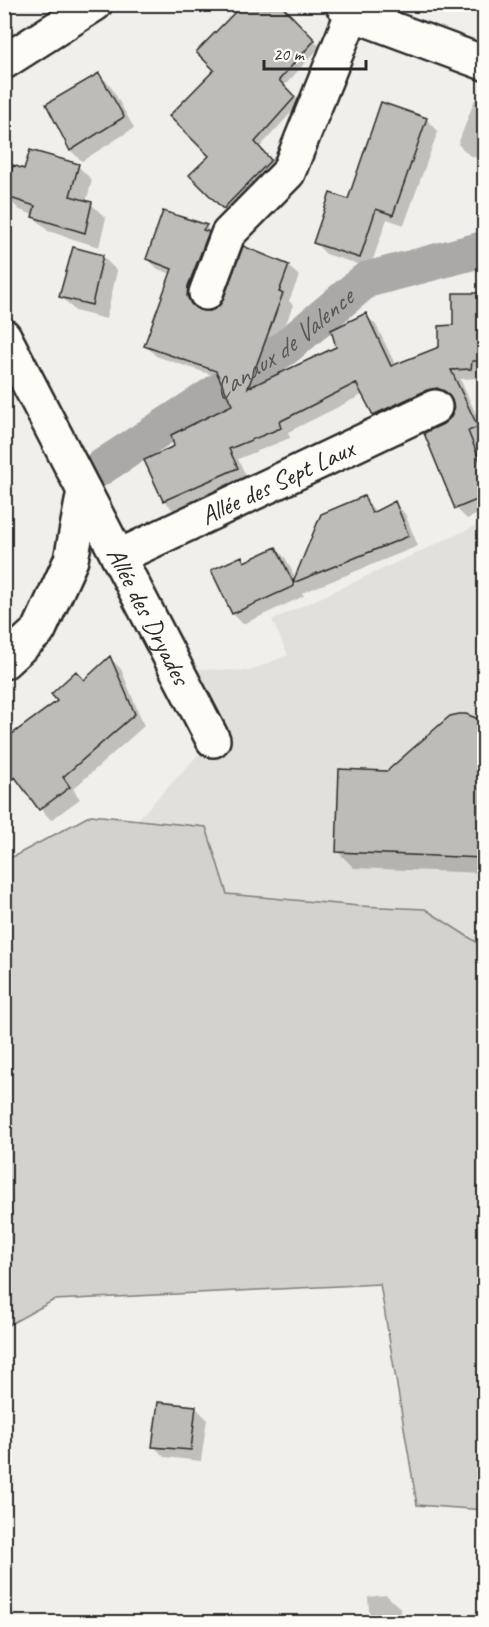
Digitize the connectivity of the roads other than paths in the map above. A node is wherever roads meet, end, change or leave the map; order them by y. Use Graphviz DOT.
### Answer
graph roads {
  1 [pos="94,4"];
  2 [pos="347,9"];
  3 [pos="4,62"];
  4 [pos="484,63"];
  5 [pos="206,293"];
  6 [pos="4,336"];
  7 [pos="435,407"];
  8 [pos="84,491"];
  9 [pos="118,557"];
  10 [pos="4,662"];
  11 [pos="213,740"];
  1 -- 3 [label="street"];
  2 -- 4 [label="street"];
  2 -- 5 [label="street"];
  6 -- 8 [label="street, Allée des Dryades"];
  7 -- 9 [label="street, Allée des Sept Laux"];
  8 -- 9 [label="street, Allée des Dryades"];
  8 -- 10 [label="street, Allée des Dryades"];
  9 -- 11 [label="street, Allée des Dryades"];
}
